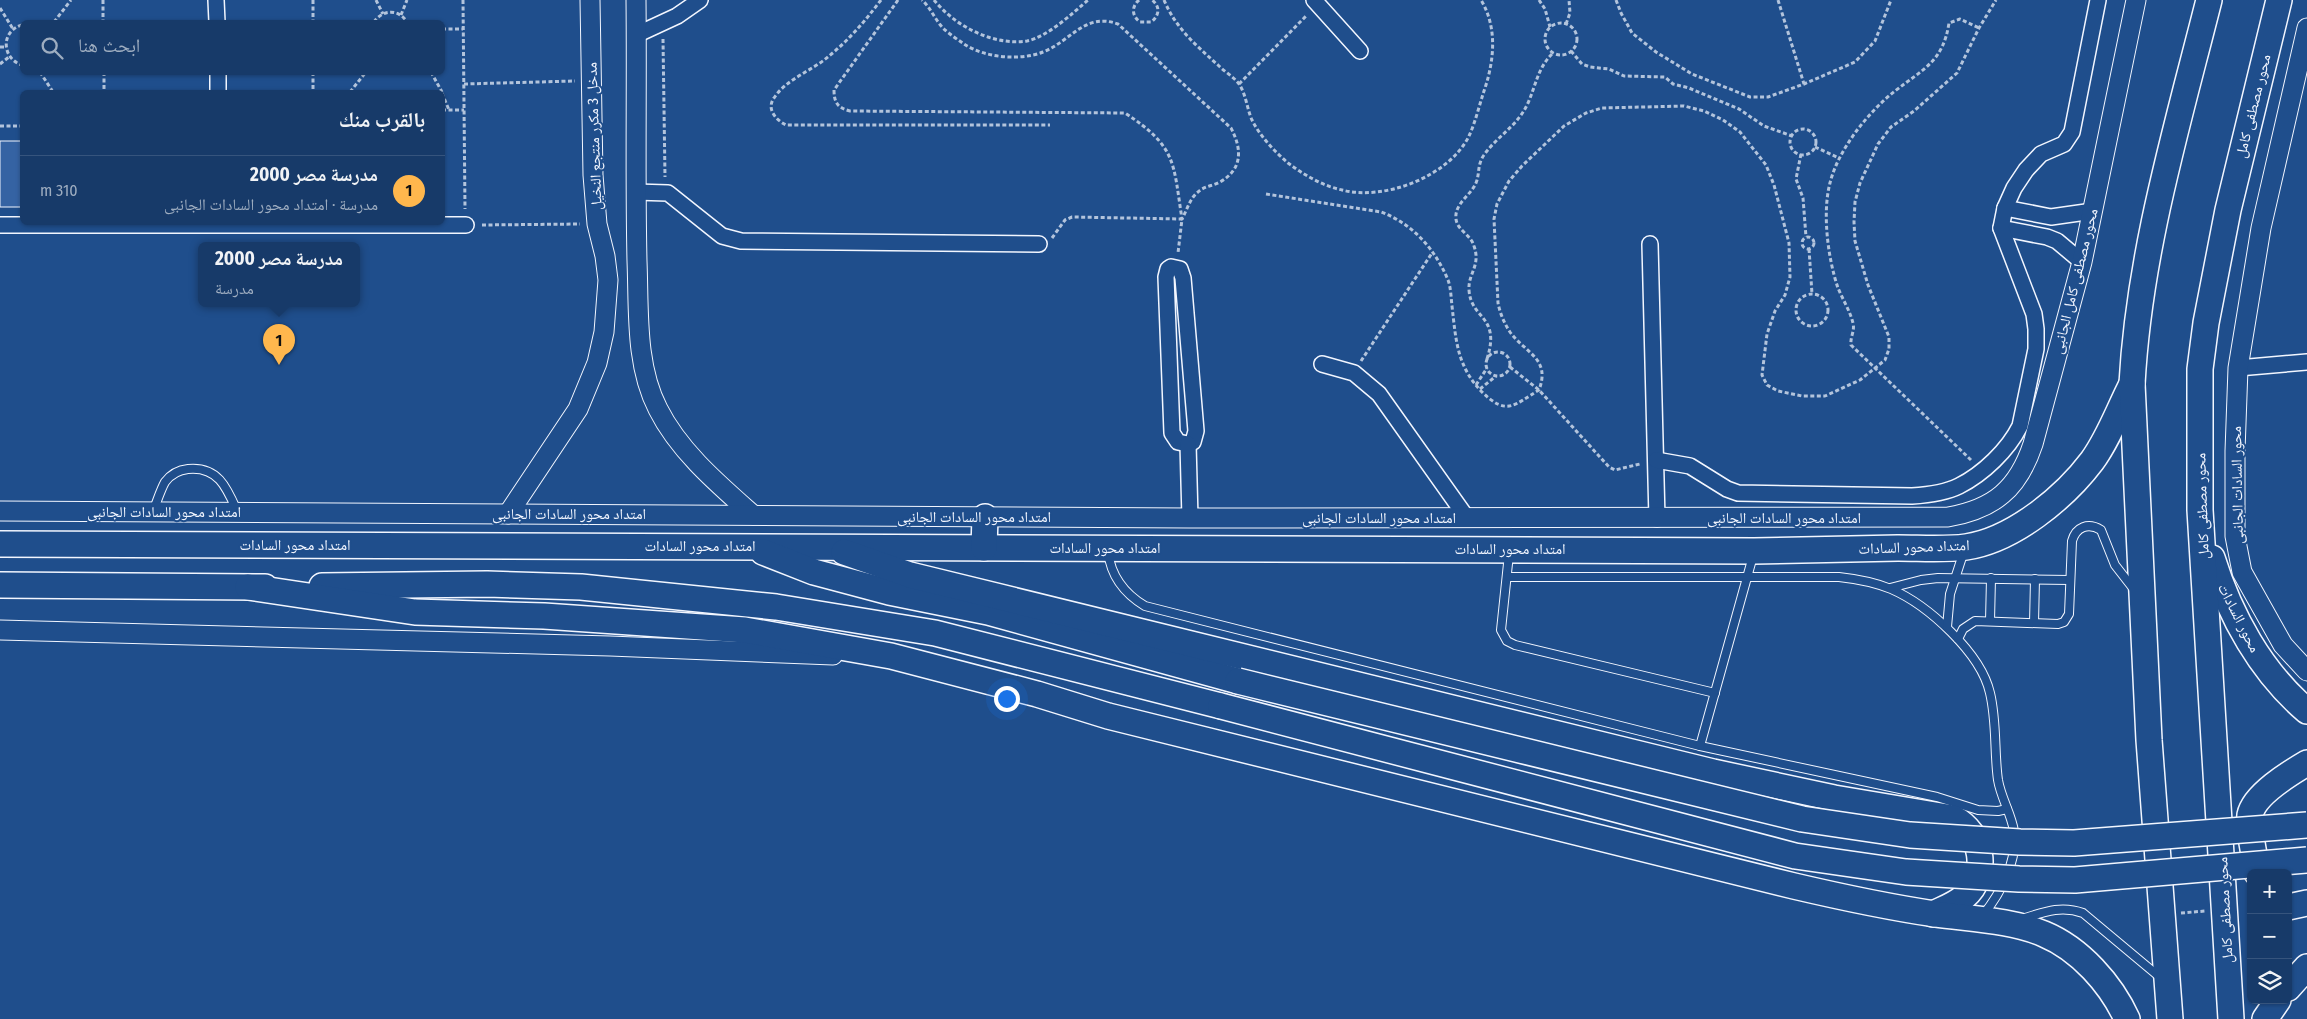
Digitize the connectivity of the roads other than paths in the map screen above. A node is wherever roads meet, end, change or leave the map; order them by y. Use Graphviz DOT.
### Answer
graph roads {
  1 [pos="216,0"];
  2 [pos="590,0"];
  3 [pos="636,0"];
  4 [pos="700,0"];
  5 [pos="2098,0"];
  6 [pos="2136,0"];
  7 [pos="2209,0"];
  8 [pos="2279,0"];
  9 [pos="1316,2"];
  10 [pos="217,20"];
  11 [pos="2307,28"];
  12 [pos="636,35"];
  13 [pos="1360,50"];
  14 [pos="218,75"];
  15 [pos="218,90"];
  16 [pos="636,192"];
  17 [pos="2005,208"];
  18 [pos="2093,211"];
  19 [pos="0,225"];
  20 [pos="20,225"];
  21 [pos="445,225"];
  22 [pos="466,225"];
  23 [pos="2001,228"];
  24 [pos="1039,244"];
  25 [pos="1650,244"];
  26 [pos="2082,262"];
  27 [pos="607,302"];
  28 [pos="638,303"];
  29 [pos="2307,362"];
  30 [pos="1322,364"];
  31 [pos="2238,368"];
  32 [pos="2132,384"];
  33 [pos="1188,444"];
  34 [pos="1656,460"];
  35 [pos="0,510"];
  36 [pos="2200,510"];
  37 [pos="153,513"];
  38 [pos="237,513"];
  39 [pos="508,514"];
  40 [pos="753,515"];
  41 [pos="985,517"];
  42 [pos="1948,517"];
  43 [pos="1190,518"];
  44 [pos="1467,518"];
  45 [pos="1657,519"];
  46 [pos="0,544"];
  47 [pos="747,547"];
  48 [pos="833,547"];
  49 [pos="1966,547"];
  50 [pos="984,548"];
  51 [pos="1107,548"];
  52 [pos="1509,550"];
  53 [pos="1754,551"];
  54 [pos="1507,578"];
  55 [pos="1747,578"];
  56 [pos="1954,578"];
  57 [pos="1991,578"];
  58 [pos="2035,579"];
  59 [pos="2070,580"];
  60 [pos="0,585"];
  61 [pos="248,588"];
  62 [pos="1890,588"];
  63 [pos="2141,597"];
  64 [pos="1990,621"];
  65 [pos="2034,623"];
  66 [pos="1947,627"];
  67 [pos="0,630"];
  68 [pos="1958,639"];
  69 [pos="892,656"];
  70 [pos="2307,670"];
  71 [pos="1715,693"];
  72 [pos="2307,711"];
  73 [pos="1700,746"];
  74 [pos="2307,763"];
  75 [pos="2008,809"];
  76 [pos="2307,825"];
  77 [pos="2307,860"];
  78 [pos="2256,869"];
  79 [pos="2307,903"];
  80 [pos="2292,906"];
  81 [pos="1933,914"];
  82 [pos="1979,920"];
  83 [pos="2006,924"];
  84 [pos="2307,967"];
  85 [pos="2167,984"];
  86 [pos="2292,984"];
  87 [pos="2275,1004"];
  88 [pos="2127,1019"];
  89 [pos="2170,1019"];
  90 [pos="2231,1019"];
  91 [pos="2265,1019"];
  1 -- 10 [label="street"];
  2 -- 27 [label="street, مدخل 3 مكرر منتجع النخيل"];
  3 -- 12 [label="street"];
  4 -- 12 [label="street"];
  5 -- 17 [label="street"];
  6 -- 18 [label="street, محور مصطفى كامل الجانبى"];
  7 -- 32 [label="main road"];
  8 -- 36 [label="main road, محور مصطفى كامل"];
  9 -- 13 [label="street"];
  11 -- 31 [label="street"];
  12 -- 16 [label="street"];
  14 -- 15 [label="street"];
  16 -- 24 [label="street"];
  16 -- 28 [label="street"];
  17 -- 18 [label="street"];
  17 -- 23 [label="street"];
  18 -- 26 [label="street, محور مصطفى كامل الجانبى"];
  19 -- 20 [label="street"];
  21 -- 22 [label="street"];
  23 -- 26 [label="street"];
  23 -- 34 [label="street"];
  25 -- 34 [label="street"];
  26 -- 42 [label="street, محور مصطفى كامل الجانبى"];
  27 -- 28 [label="street"];
  27 -- 39 [label="street, مدخل 3 مكرر منتجع النخيل"];
  28 -- 40 [label="street"];
  29 -- 31 [label="street"];
  30 -- 44 [label="street"];
  31 -- 70 [label="street, محور السادات الجانبى"];
  32 -- 49 [label="main road, امتداد محور السادات"];
  32 -- 63 [label="main road"];
  33 -- 33 [label="street"];
  33 -- 43 [label="street"];
  34 -- 45 [label="street"];
  35 -- 37 [label="street, امتداد محور السادات الجانبى"];
  36 -- 72 [label="main road, محور السادات"];
  36 -- 90 [label="main road, محور مصطفى كامل"];
  37 -- 38 [label="street, امتداد محور السادات الجانبى"];
  37 -- 38 [label="lane"];
  38 -- 39 [label="street, امتداد محور السادات الجانبى"];
  39 -- 40 [label="street, امتداد محور السادات الجانبى"];
  40 -- 41 [label="street, امتداد محور السادات الجانبى"];
  41 -- 43 [label="street, امتداد محور السادات الجانبى"];
  41 -- 50 [label="main road"];
  42 -- 45 [label="street, امتداد محور السادات الجانبى"];
  43 -- 44 [label="street, امتداد محور السادات الجانبى"];
  44 -- 45 [label="street, امتداد محور السادات الجانبى"];
  46 -- 47 [label="main road, امتداد محور السادات"];
  47 -- 48 [label="main road, امتداد محور السادات"];
  47 -- 76 [label="main road, bridge"];
  48 -- 50 [label="main road, امتداد محور السادات"];
  48 -- 81 [label="main road"];
  49 -- 53 [label="main road, امتداد محور السادات"];
  49 -- 56 [label="lane"];
  50 -- 51 [label="main road, امتداد محور السادات"];
  51 -- 52 [label="main road, امتداد محور السادات"];
  51 -- 73 [label="lane"];
  52 -- 53 [label="main road, امتداد محور السادات"];
  52 -- 54 [label="lane"];
  53 -- 55 [label="lane"];
  54 -- 55 [label="lane"];
  54 -- 71 [label="lane"];
  55 -- 62 [label="lane"];
  55 -- 71 [label="lane"];
  56 -- 57 [label="lane"];
  56 -- 62 [label="lane"];
  56 -- 66 [label="lane"];
  57 -- 58 [label="lane"];
  57 -- 64 [label="lane"];
  58 -- 59 [label="lane"];
  58 -- 65 [label="lane"];
  59 -- 63 [label="lane"];
  59 -- 65 [label="lane"];
  60 -- 61 [label="main road"];
  61 -- 69 [label="main road"];
  61 -- 77 [label="main road, bridge"];
  62 -- 66 [label="lane"];
  63 -- 85 [label="main road"];
  64 -- 65 [label="lane"];
  64 -- 68 [label="lane"];
  66 -- 68 [label="lane"];
  67 -- 69 [label="street"];
  68 -- 75 [label="lane"];
  69 -- 81 [label="main road"];
  71 -- 73 [label="lane"];
  73 -- 75 [label="lane"];
  74 -- 78 [label="main road"];
  75 -- 82 [label="lane"];
  79 -- 80 [label="main road"];
  81 -- 82 [label="main road"];
  82 -- 83 [label="main road"];
  83 -- 85 [label="lane"];
  83 -- 88 [label="main road"];
  84 -- 86 [label="main road"];
  85 -- 89 [label="main road"];
  87 -- 91 [label="main road"];
}
